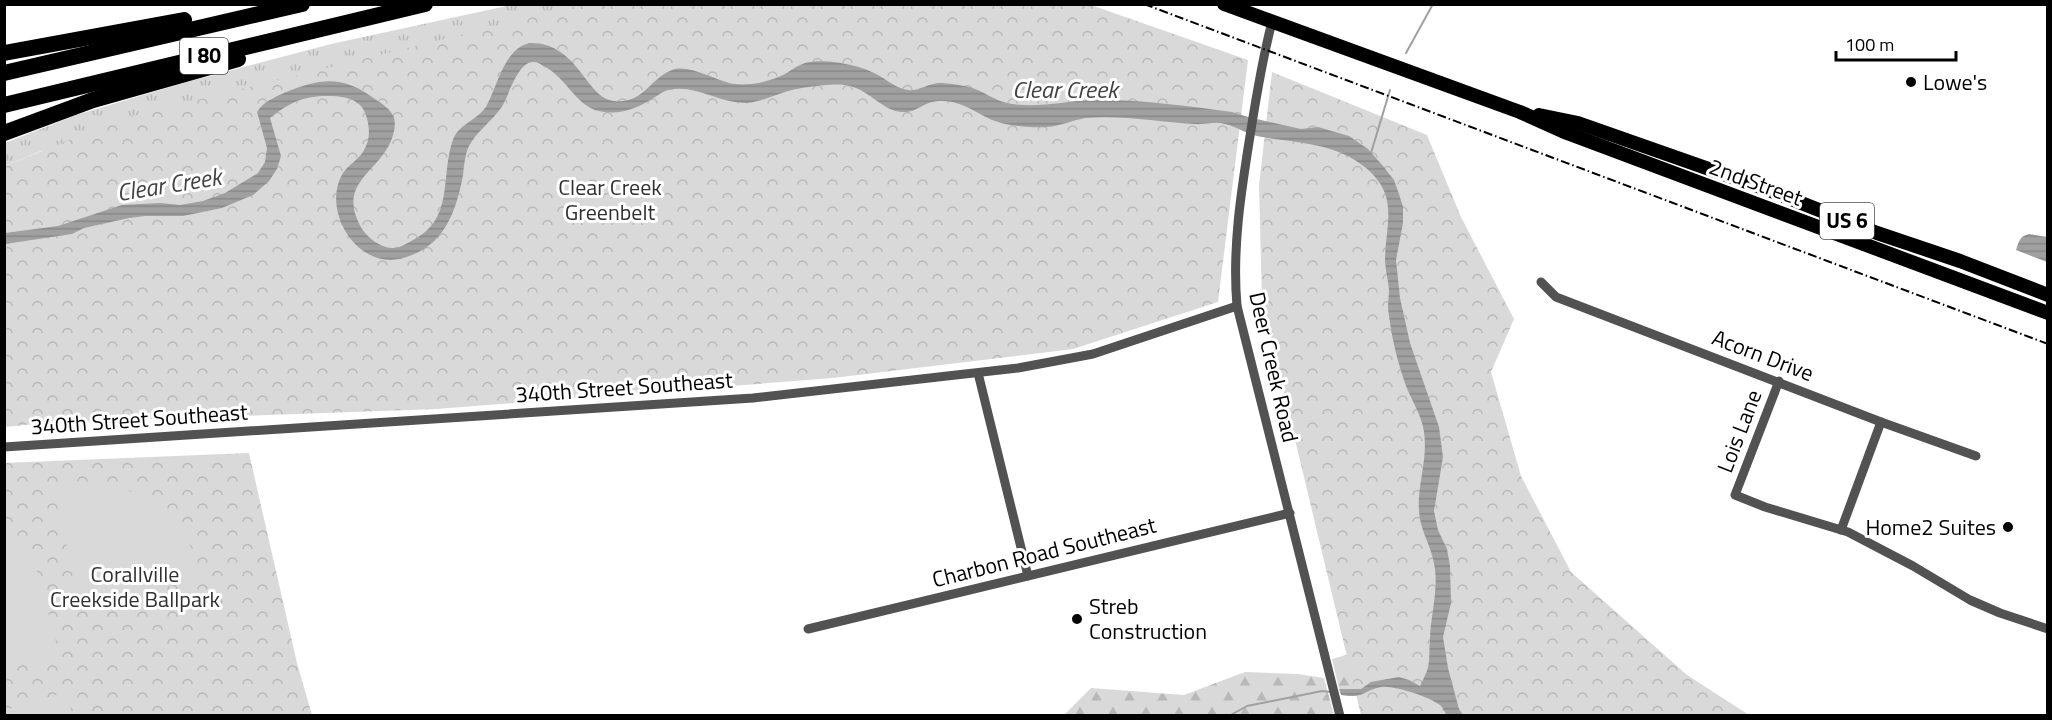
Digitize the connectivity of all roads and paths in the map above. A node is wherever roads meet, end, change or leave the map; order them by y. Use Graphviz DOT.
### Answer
graph roads {
  1 [pos="273,4"];
  2 [pos="302,4"];
  3 [pos="425,4"];
  4 [pos="1224,4"];
  5 [pos="403,9"];
  6 [pos="1272,22"];
  7 [pos="4,52"];
  8 [pos="4,73"];
  9 [pos="4,105"];
  10 [pos="1520,112"];
  11 [pos="4,133"];
  12 [pos="1541,282"];
  13 [pos="2048,295"];
  14 [pos="1237,306"];
  15 [pos="2048,313"];
  16 [pos="978,373"];
  17 [pos="1779,381"];
  18 [pos="1881,422"];
  19 [pos="4,447"];
  20 [pos="1976,456"];
  21 [pos="1290,513"];
  22 [pos="1841,530"];
  23 [pos="1028,576"];
  24 [pos="808,629"];
  25 [pos="2048,629"];
  26 [pos="1340,716"];
  1 -- 7 [label="highway"];
  2 -- 8 [label="highway, I 80"];
  3 -- 5 [label="highway, I 80"];
  4 -- 6 [label="main road, 2nd Street / US 6"];
  5 -- 9 [label="highway, I 80"];
  5 -- 11 [label="highway"];
  6 -- 10 [label="main road, 2nd Street / US 6"];
  6 -- 14 [label="street, Deer Creek Road"];
  10 -- 13 [label="main road, 2nd Street / US 6"];
  10 -- 15 [label="main road, 2nd Street / US 6"];
  12 -- 17 [label="street, Acorn Drive"];
  14 -- 16 [label="street, 340th Street Southeast"];
  14 -- 21 [label="street, Deer Creek Road"];
  16 -- 19 [label="street, 340th Street Southeast"];
  16 -- 23 [label="street"];
  17 -- 18 [label="street, Acorn Drive"];
  17 -- 22 [label="street, Lois Lane"];
  18 -- 20 [label="street, Acorn Drive"];
  18 -- 22 [label="street"];
  21 -- 23 [label="street, Charbon Road Southeast"];
  21 -- 26 [label="street, Deer Creek Road"];
  22 -- 25 [label="street"];
  23 -- 24 [label="street, Charbon Road Southeast"];
}
